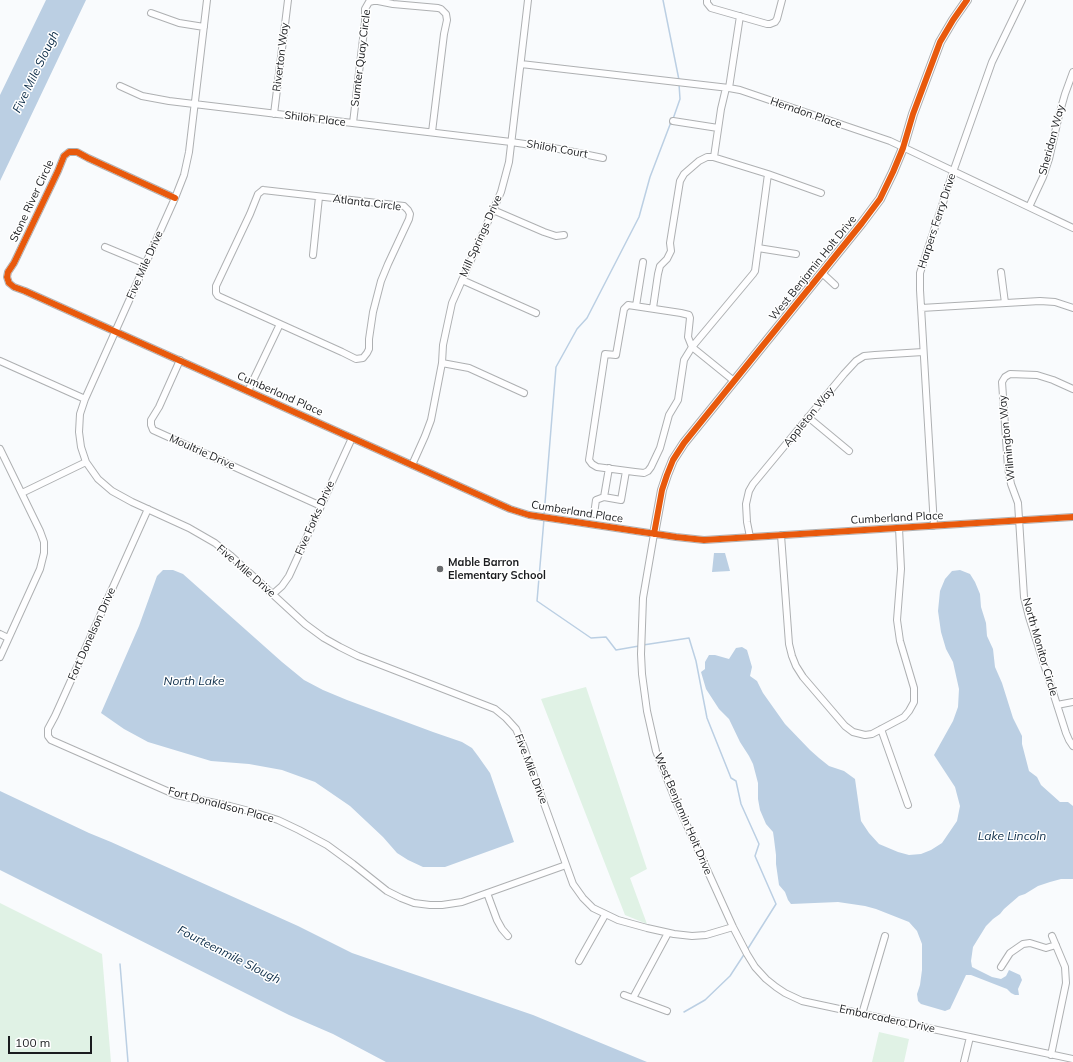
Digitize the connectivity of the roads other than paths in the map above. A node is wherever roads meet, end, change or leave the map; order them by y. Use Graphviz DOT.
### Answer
graph roads {
  1 [pos="208,0"];
  2 [pos="288,0"];
  3 [pos="528,0"];
  4 [pos="707,0"];
  5 [pos="782,0"];
  6 [pos="967,0"];
  7 [pos="1022,0"];
  8 [pos="150,13"];
  9 [pos="740,16"];
  10 [pos="204,27"];
  11 [pos="521,64"];
  12 [pos="1073,72"];
  13 [pos="120,86"];
  14 [pos="727,88"];
  15 [pos="195,104"];
  16 [pos="274,114"];
  17 [pos="673,122"];
  18 [pos="353,123"];
  19 [pos="718,128"];
  20 [pos="432,132"];
  21 [pos="512,142"];
  22 [pos="903,148"];
  23 [pos="603,158"];
  24 [pos="714,158"];
  25 [pos="953,172"];
  26 [pos="768,174"];
  27 [pos="821,194"];
  28 [pos="320,197"];
  29 [pos="175,198"];
  30 [pos="1029,207"];
  31 [pos="494,210"];
  32 [pos="1073,228"];
  33 [pos="564,235"];
  34 [pos="105,247"];
  35 [pos="758,248"];
  36 [pos="796,254"];
  37 [pos="313,255"];
  38 [pos="643,262"];
  39 [pos="146,264"];
  40 [pos="1001,272"];
  41 [pos="822,273"];
  42 [pos="462,280"];
  43 [pos="835,285"];
  44 [pos="1005,303"];
  45 [pos="636,306"];
  46 [pos="653,308"];
  47 [pos="921,308"];
  48 [pos="1073,308"];
  49 [pos="536,313"];
  50 [pos="280,324"];
  51 [pos="115,331"];
  52 [pos="692,346"];
  53 [pos="923,352"];
  54 [pos="180,360"];
  55 [pos="0,361"];
  56 [pos="442,363"];
  57 [pos="734,381"];
  58 [pos="1073,389"];
  59 [pos="248,391"];
  60 [pos="524,393"];
  61 [pos="85,399"];
  62 [pos="808,417"];
  63 [pos="352,438"];
  64 [pos="0,449"];
  65 [pos="849,451"];
  66 [pos="86,462"];
  67 [pos="412,466"];
  68 [pos="609,468"];
  69 [pos="626,471"];
  70 [pos="22,493"];
  71 [pos="604,497"];
  72 [pos="321,506"];
  73 [pos="148,509"];
  74 [pos="594,514"];
  75 [pos="1073,517"];
  76 [pos="1019,521"];
  77 [pos="934,526"];
  78 [pos="899,528"];
  79 [pos="654,534"];
  80 [pos="781,535"];
  81 [pos="750,537"];
  82 [pos="273,594"];
  83 [pos="0,634"];
  84 [pos="8,638"];
  85 [pos="0,657"];
  86 [pos="1073,702"];
  87 [pos="1057,705"];
  88 [pos="881,729"];
  89 [pos="1073,746"];
  90 [pos="70,748"];
  91 [pos="908,805"];
  92 [pos="566,865"];
  93 [pos="487,893"];
  94 [pos="605,915"];
  95 [pos="733,928"];
  96 [pos="668,933"];
  97 [pos="508,936"];
  98 [pos="885,936"];
  99 [pos="1052,936"];
  100 [pos="1056,945"];
  101 [pos="579,961"];
  102 [pos="1001,967"];
  103 [pos="624,995"];
  104 [pos="633,998"];
  105 [pos="667,1011"];
  106 [pos="862,1014"];
  107 [pos="970,1037"];
  108 [pos="1051,1055"];
  109 [pos="1073,1059"];
  110 [pos="964,1062"];
  1 -- 10 [label="street, Five Mile Drive"];
  2 -- 16 [label="street, Riverton Way"];
  3 -- 11 [label="street, Mill Springs Drive"];
  4 -- 9 [label="street"];
  5 -- 9 [label="street"];
  6 -- 22 [label="main road, West Benjamin Holt Drive"];
  7 -- 25 [label="street, Harpers Ferry Drive"];
  8 -- 10 [label="street"];
  9 -- 14 [label="street"];
  10 -- 15 [label="street, Five Mile Drive"];
  11 -- 14 [label="street, Herndon Place"];
  11 -- 21 [label="street, Mill Springs Drive"];
  12 -- 30 [label="street, Sheridan Way"];
  13 -- 15 [label="street, Shiloh Place"];
  14 -- 19 [label="street"];
  14 -- 22 [label="street, Herndon Place"];
  15 -- 16 [label="street, Shiloh Place"];
  15 -- 29 [label="street, Five Mile Drive"];
  16 -- 18 [label="street, Shiloh Place"];
  17 -- 19 [label="street"];
  18 -- 20 [label="street, Shiloh Place"];
  18 -- 20 [label="street, Sumter Quay Circle"];
  19 -- 24 [label="street"];
  20 -- 21 [label="street, Shiloh Place"];
  21 -- 23 [label="street, Shiloh Court"];
  21 -- 31 [label="street, Mill Springs Drive"];
  22 -- 25 [label="street, Herndon Place"];
  22 -- 41 [label="main road, West Benjamin Holt Drive"];
  24 -- 26 [label="street"];
  24 -- 46 [label="street"];
  25 -- 30 [label="street, Herndon Place"];
  25 -- 47 [label="street, Harpers Ferry Drive"];
  26 -- 27 [label="street"];
  26 -- 35 [label="street"];
  28 -- 37 [label="street"];
  28 -- 50 [label="street, Atlanta Circle"];
  28 -- 50 [label="street, Atlanta Circle"];
  29 -- 39 [label="street, Five Mile Drive"];
  29 -- 51 [label="street, Stone River Circle"];
  30 -- 32 [label="street, Herndon Place"];
  31 -- 33 [label="street"];
  31 -- 42 [label="street, Mill Springs Drive"];
  34 -- 39 [label="street"];
  35 -- 36 [label="street"];
  35 -- 52 [label="street"];
  38 -- 45 [label="street"];
  39 -- 51 [label="street, Five Mile Drive"];
  40 -- 44 [label="street"];
  41 -- 43 [label="street, West Benjamin Holt Drive"];
  41 -- 57 [label="main road, West Benjamin Holt Drive"];
  42 -- 49 [label="street"];
  42 -- 56 [label="street, Mill Springs Drive"];
  44 -- 47 [label="street"];
  44 -- 48 [label="street"];
  45 -- 46 [label="street"];
  45 -- 68 [label="street"];
  46 -- 52 [label="street"];
  47 -- 53 [label="street, Harpers Ferry Drive"];
  50 -- 59 [label="street"];
  51 -- 54 [label="street, Cumberland Place"];
  51 -- 61 [label="street, Five Mile Drive"];
  52 -- 57 [label="street"];
  52 -- 69 [label="street"];
  53 -- 62 [label="street, Appleton Way"];
  53 -- 77 [label="street, Harpers Ferry Drive"];
  54 -- 59 [label="street, Cumberland Place"];
  54 -- 72 [label="street, Moultrie Drive"];
  55 -- 61 [label="street"];
  56 -- 60 [label="street"];
  56 -- 67 [label="street, Mill Springs Drive"];
  57 -- 79 [label="main road, West Benjamin Holt Drive"];
  58 -- 76 [label="street, Wilmington Way"];
  59 -- 63 [label="street, Cumberland Place"];
  61 -- 66 [label="street, Five Mile Drive"];
  62 -- 65 [label="street"];
  62 -- 81 [label="street, Appleton Way"];
  63 -- 67 [label="street, Cumberland Place"];
  63 -- 72 [label="street, Five Forks Drive"];
  64 -- 70 [label="street"];
  66 -- 70 [label="street"];
  66 -- 73 [label="street, Five Mile Drive"];
  67 -- 79 [label="street, Cumberland Place"];
  68 -- 69 [label="street"];
  68 -- 71 [label="street"];
  69 -- 71 [label="street"];
  70 -- 84 [label="street"];
  71 -- 74 [label="street"];
  72 -- 82 [label="street, Five Forks Drive"];
  73 -- 82 [label="street, Five Mile Drive"];
  73 -- 90 [label="street, Fort Donelson Drive"];
  75 -- 76 [label="street, Cumberland Place"];
  76 -- 77 [label="street, Cumberland Place"];
  76 -- 87 [label="street, North Monitor Circle"];
  77 -- 78 [label="street, Cumberland Place"];
  78 -- 80 [label="street, Cumberland Place"];
  78 -- 88 [label="street"];
  79 -- 81 [label="street, Cumberland Place"];
  79 -- 95 [label="street, West Benjamin Holt Drive"];
  80 -- 81 [label="street, Cumberland Place"];
  80 -- 88 [label="street"];
  82 -- 92 [label="street, Five Mile Drive"];
  83 -- 84 [label="street"];
  84 -- 85 [label="street"];
  86 -- 87 [label="street"];
  87 -- 89 [label="street, North Monitor Circle"];
  88 -- 91 [label="street"];
  90 -- 93 [label="street, Fort Donaldson Place"];
  92 -- 93 [label="street, Fort Donaldson Place"];
  92 -- 94 [label="street, Five Mile Drive"];
  93 -- 97 [label="street"];
  94 -- 96 [label="street, Five Mile Drive"];
  94 -- 101 [label="street"];
  95 -- 96 [label="street, Five Mile Drive"];
  95 -- 106 [label="street, Embarcadero Drive"];
  96 -- 104 [label="street"];
  98 -- 106 [label="street"];
  99 -- 100 [label="street"];
  100 -- 102 [label="street"];
  100 -- 108 [label="street"];
  103 -- 104 [label="street"];
  104 -- 105 [label="street"];
  106 -- 107 [label="street, Embarcadero Drive"];
  107 -- 108 [label="street, Embarcadero Drive"];
  107 -- 110 [label="street"];
  108 -- 109 [label="street, Embarcadero Drive"];
}
